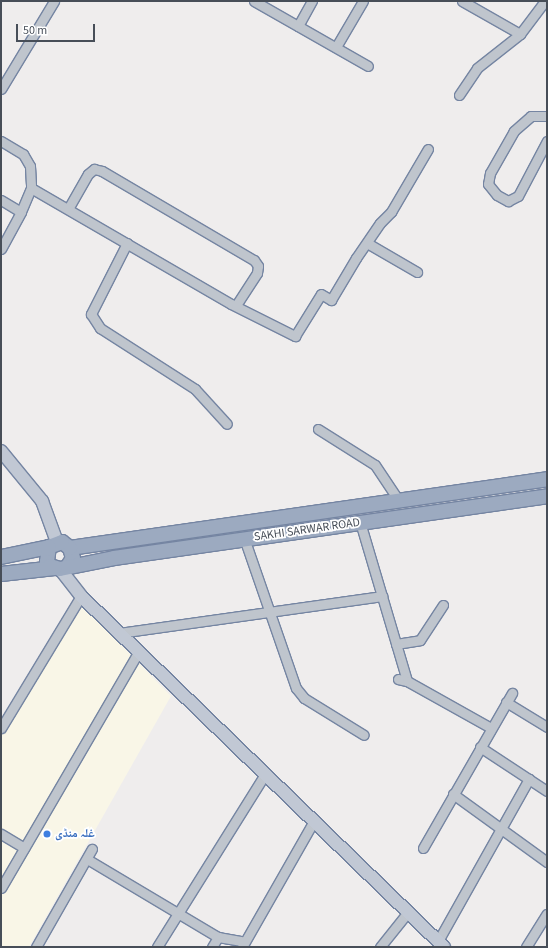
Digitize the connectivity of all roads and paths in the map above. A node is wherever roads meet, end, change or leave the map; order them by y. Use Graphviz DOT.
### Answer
graph roads {
  1 [pos="54,1"];
  2 [pos="254,1"];
  3 [pos="312,1"];
  4 [pos="363,1"];
  5 [pos="462,1"];
  6 [pos="545,1"];
  7 [pos="298,26"];
  8 [pos="520,34"];
  9 [pos="336,47"];
  10 [pos="368,66"];
  11 [pos="1,89"];
  12 [pos="459,95"];
  13 [pos="547,116"];
  14 [pos="1,141"];
  15 [pos="547,141"];
  16 [pos="428,149"];
  17 [pos="31,188"];
  18 [pos="1,200"];
  19 [pos="68,210"];
  20 [pos="21,212"];
  21 [pos="126,243"];
  22 [pos="367,243"];
  23 [pos="1,249"];
  24 [pos="417,272"];
  25 [pos="236,305"];
  26 [pos="227,424"];
  27 [pos="318,429"];
  28 [pos="1,450"];
  29 [pos="547,479"];
  30 [pos="547,496"];
  31 [pos="399,501"];
  32 [pos="360,522"];
  33 [pos="244,538"];
  34 [pos="53,545"];
  35 [pos="70,548"];
  36 [pos="1,557"];
  37 [pos="61,568"];
  38 [pos="1,574"];
  39 [pos="81,596"];
  40 [pos="382,596"];
  41 [pos="443,605"];
  42 [pos="270,612"];
  43 [pos="120,633"];
  44 [pos="396,644"];
  45 [pos="139,651"];
  46 [pos="398,679"];
  47 [pos="407,681"];
  48 [pos="512,693"];
  49 [pos="506,702"];
  50 [pos="547,727"];
  51 [pos="1,728"];
  52 [pos="491,728"];
  53 [pos="364,735"];
  54 [pos="480,747"];
  55 [pos="265,774"];
  56 [pos="529,778"];
  57 [pos="547,791"];
  58 [pos="453,794"];
  59 [pos="314,821"];
  60 [pos="500,830"];
  61 [pos="1,834"];
  62 [pos="24,848"];
  63 [pos="423,848"];
  64 [pos="92,849"];
  65 [pos="87,859"];
  66 [pos="547,862"];
  67 [pos="1,888"];
  68 [pos="178,912"];
  69 [pos="408,912"];
  70 [pos="547,914"];
  71 [pos="218,936"];
  72 [pos="243,944"];
  73 [pos="441,944"];
  74 [pos="36,947"];
  75 [pos="157,947"];
  76 [pos="212,947"];
  77 [pos="380,947"];
  78 [pos="526,947"];
  1 -- 11 [label="street"];
  2 -- 7 [label="street"];
  3 -- 7 [label="street"];
  4 -- 9 [label="street"];
  5 -- 8 [label="street"];
  6 -- 8 [label="street"];
  7 -- 9 [label="street"];
  8 -- 12 [label="street"];
  9 -- 10 [label="street"];
  13 -- 15 [label="street"];
  14 -- 17 [label="street"];
  16 -- 22 [label="street"];
  17 -- 19 [label="street"];
  17 -- 20 [label="street"];
  18 -- 20 [label="street"];
  19 -- 21 [label="street"];
  19 -- 25 [label="street"];
  20 -- 23 [label="street"];
  21 -- 25 [label="street"];
  21 -- 26 [label="street"];
  22 -- 24 [label="street"];
  22 -- 25 [label="street"];
  27 -- 31 [label="street"];
  28 -- 34 [label="main road"];
  29 -- 31 [label="highway, SAKHI SARWAR ROAD"];
  30 -- 32 [label="highway, SAKHI SARWAR ROAD"];
  31 -- 35 [label="highway, SAKHI SARWAR ROAD"];
  32 -- 33 [label="highway, SAKHI SARWAR ROAD"];
  32 -- 40 [label="street"];
  33 -- 37 [label="highway, SAKHI SARWAR ROAD"];
  33 -- 42 [label="street"];
  34 -- 35 [label="highway"];
  34 -- 36 [label="highway"];
  34 -- 37 [label="highway"];
  35 -- 37 [label="highway"];
  37 -- 38 [label="highway, SAKHI SARWAR ROAD"];
  37 -- 39 [label="main road"];
  39 -- 43 [label="main road"];
  39 -- 51 [label="street"];
  40 -- 42 [label="street"];
  40 -- 44 [label="street"];
  41 -- 44 [label="street"];
  42 -- 43 [label="street"];
  42 -- 53 [label="street"];
  43 -- 45 [label="main road"];
  44 -- 47 [label="street"];
  45 -- 55 [label="main road"];
  45 -- 62 [label="street"];
  46 -- 47 [label="street"];
  47 -- 52 [label="street"];
  48 -- 49 [label="street"];
  49 -- 50 [label="street"];
  49 -- 52 [label="street"];
  52 -- 54 [label="street"];
  54 -- 56 [label="street"];
  54 -- 58 [label="street"];
  55 -- 59 [label="main road"];
  55 -- 68 [label="street"];
  56 -- 57 [label="street"];
  56 -- 60 [label="street"];
  58 -- 60 [label="street"];
  58 -- 63 [label="street"];
  59 -- 69 [label="main road"];
  59 -- 72 [label="street"];
  60 -- 66 [label="street"];
  60 -- 73 [label="street"];
  61 -- 62 [label="street"];
  62 -- 67 [label="street"];
  64 -- 65 [label="street"];
  65 -- 68 [label="street"];
  65 -- 74 [label="street"];
  68 -- 71 [label="street"];
  68 -- 75 [label="street"];
  69 -- 73 [label="main road"];
  69 -- 77 [label="street"];
  70 -- 78 [label="street"];
  71 -- 72 [label="street"];
  71 -- 76 [label="street"];
}
